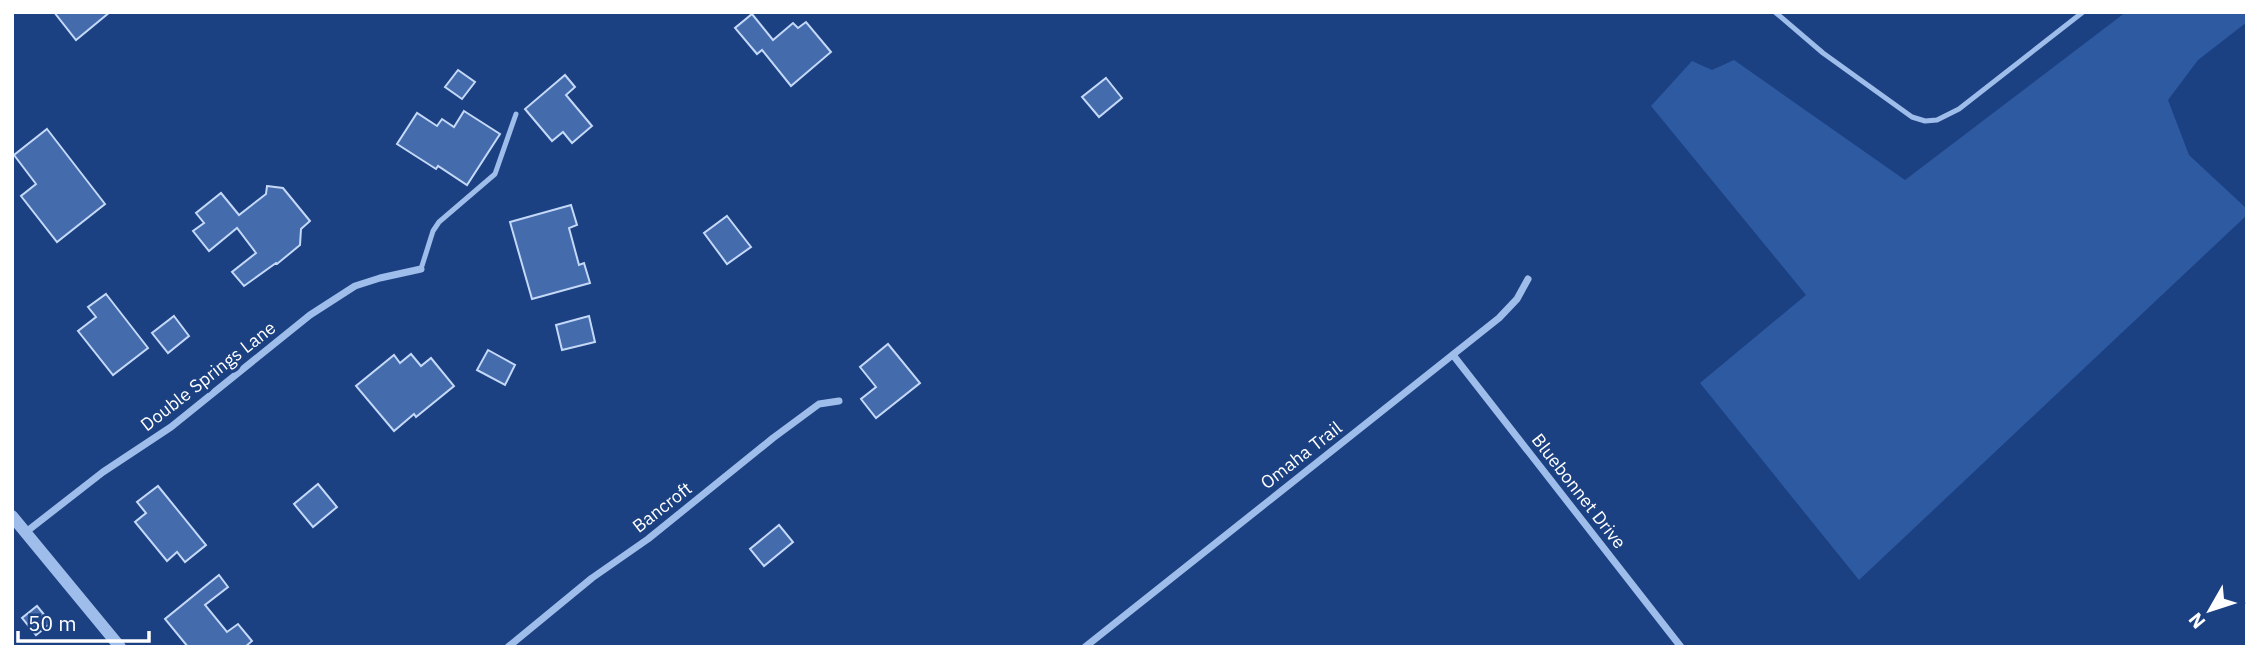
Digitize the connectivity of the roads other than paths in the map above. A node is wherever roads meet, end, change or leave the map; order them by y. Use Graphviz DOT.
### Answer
graph roads {
  1 [pos="1775,12"];
  2 [pos="2083,12"];
  3 [pos="516,114"];
  4 [pos="421,269"];
  5 [pos="1528,279"];
  6 [pos="1452,355"];
  7 [pos="839,401"];
  8 [pos="12,516"];
  9 [pos="26,532"];
  10 [pos="120,647"];
  11 [pos="508,647"];
  12 [pos="1085,647"];
  13 [pos="1681,647"];
  1 -- 2 [label="lane"];
  3 -- 4 [label="lane"];
  4 -- 9 [label="street, Double Springs Lane"];
  5 -- 6 [label="street, Omaha Trail"];
  6 -- 12 [label="street, Omaha Trail"];
  6 -- 13 [label="street, Bluebonnet Drive"];
  7 -- 11 [label="street, Bancroft"];
  8 -- 9 [label="street"];
  9 -- 10 [label="street"];
}
